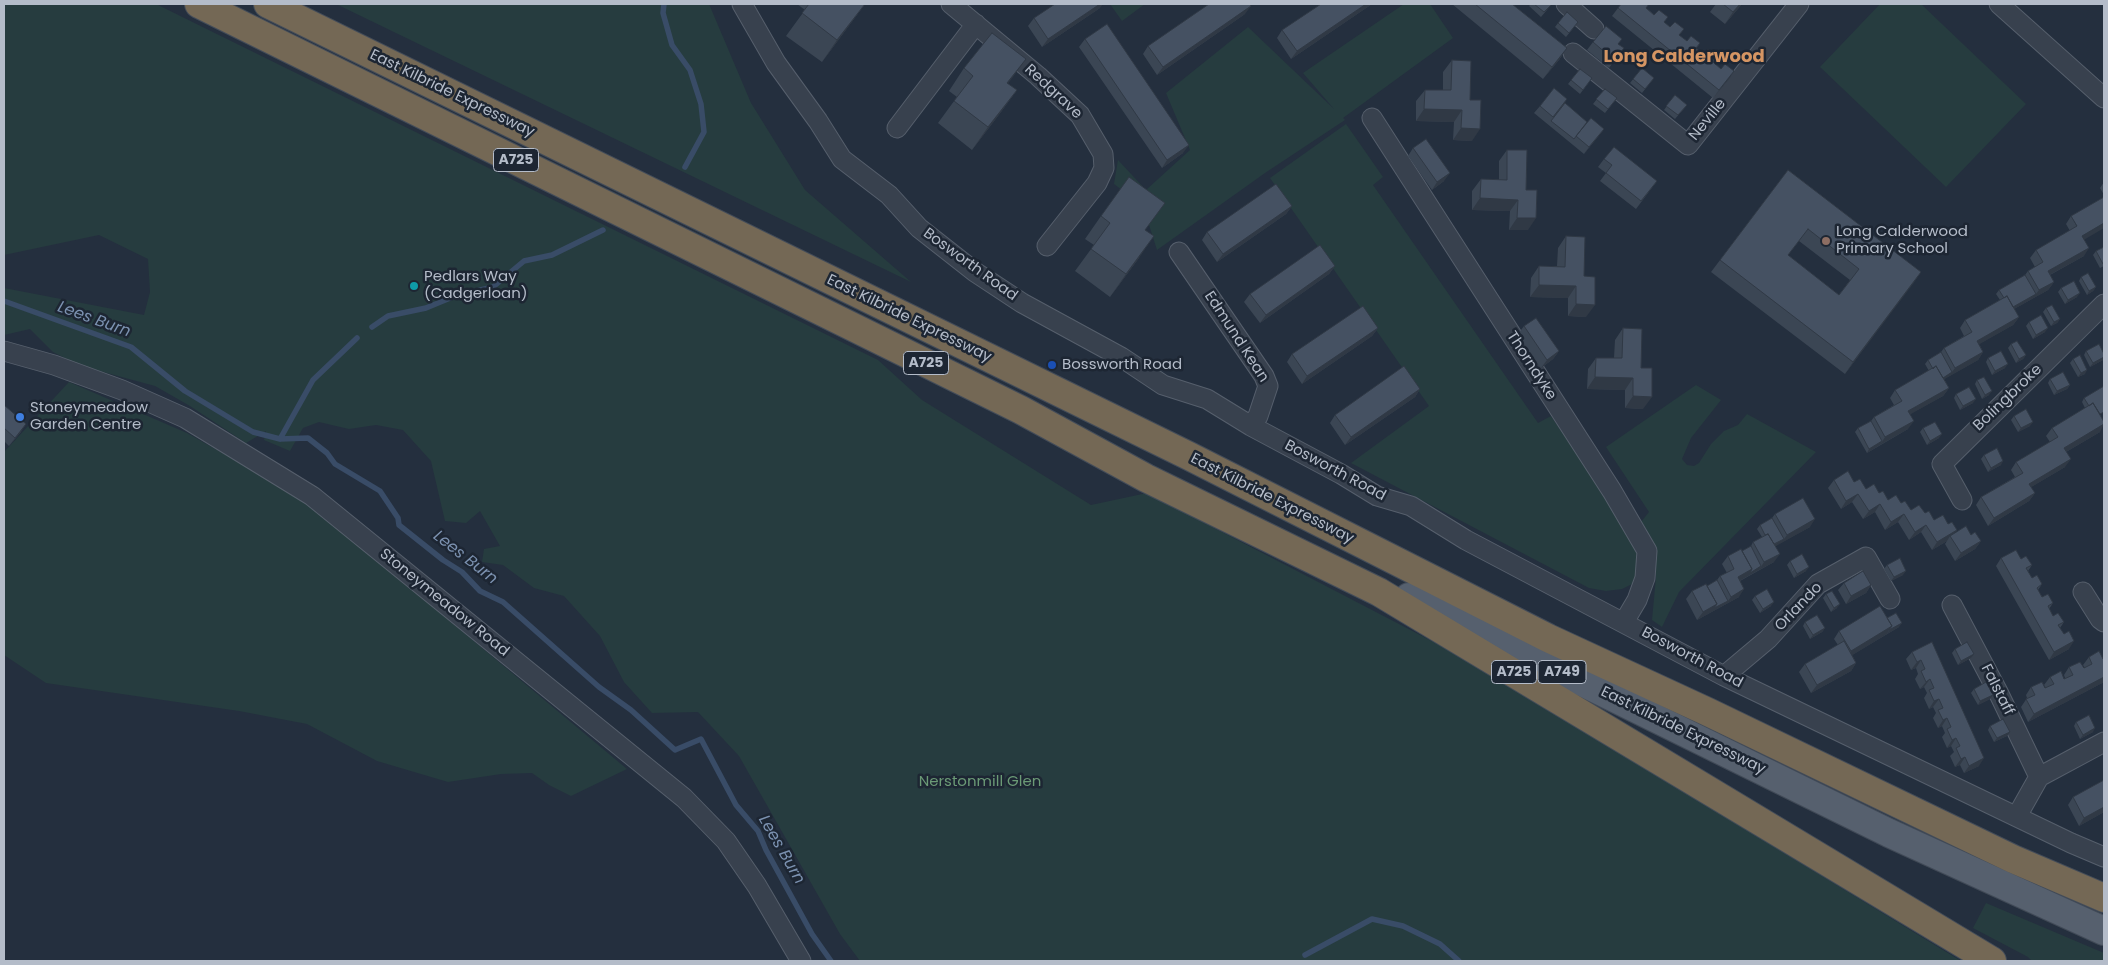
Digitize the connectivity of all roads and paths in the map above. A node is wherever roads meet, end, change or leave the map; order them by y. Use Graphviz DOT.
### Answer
graph roads {
  1 [pos="199,4"];
  2 [pos="268,4"];
  3 [pos="742,4"];
  4 [pos="951,4"];
  5 [pos="1566,4"];
  6 [pos="1800,4"];
  7 [pos="1998,4"];
  8 [pos="976,24"];
  9 [pos="1594,29"];
  10 [pos="1573,53"];
  11 [pos="2104,98"];
  12 [pos="1372,118"];
  13 [pos="897,128"];
  14 [pos="1046,246"];
  15 [pos="1179,252"];
  16 [pos="2104,304"];
  17 [pos="4,351"];
  18 [pos="1021,410"];
  19 [pos="1251,426"];
  20 [pos="1962,500"];
  21 [pos="2083,592"];
  22 [pos="1890,599"];
  23 [pos="1952,605"];
  24 [pos="1624,622"];
  25 [pos="2104,622"];
  26 [pos="1548,638"];
  27 [pos="1724,676"];
  28 [pos="2104,742"];
  29 [pos="2039,776"];
  30 [pos="2017,816"];
  31 [pos="2104,857"];
  32 [pos="2104,898"];
  33 [pos="2104,910"];
  34 [pos="2104,931"];
  35 [pos="801,961"];
  36 [pos="1992,961"];
  1 -- 18 [label="highway, East Kilbride Expressway / A725"];
  2 -- 26 [label="highway, East Kilbride Expressway / A725"];
  3 -- 19 [label="street, Bosworth Road"];
  4 -- 8 [label="street, Redgrave"];
  5 -- 9 [label="street"];
  6 -- 10 [label="street, Neville"];
  7 -- 11 [label="street"];
  8 -- 13 [label="street"];
  8 -- 14 [label="street, Redgrave"];
  12 -- 24 [label="street, Thorndyke"];
  15 -- 19 [label="street, Edmund Kean"];
  16 -- 20 [label="street, Bolingbroke"];
  17 -- 35 [label="street, Stoneymeadow Road"];
  18 -- 34 [label="main road, East Kilbride Expressway / A749"];
  18 -- 36 [label="highway, East Kilbride Expressway / A725"];
  19 -- 24 [label="street, Bosworth Road"];
  21 -- 25 [label="street"];
  22 -- 27 [label="street, Orlando"];
  23 -- 29 [label="street, Falstaff"];
  24 -- 27 [label="street, Bosworth Road"];
  26 -- 32 [label="highway, East Kilbride Expressway / A725"];
  26 -- 33 [label="main road, East Kilbride Expressway / A749"];
  27 -- 30 [label="street, Bosworth Road"];
  28 -- 29 [label="street"];
  29 -- 30 [label="street"];
  30 -- 31 [label="street, Bosworth Road"];
}
